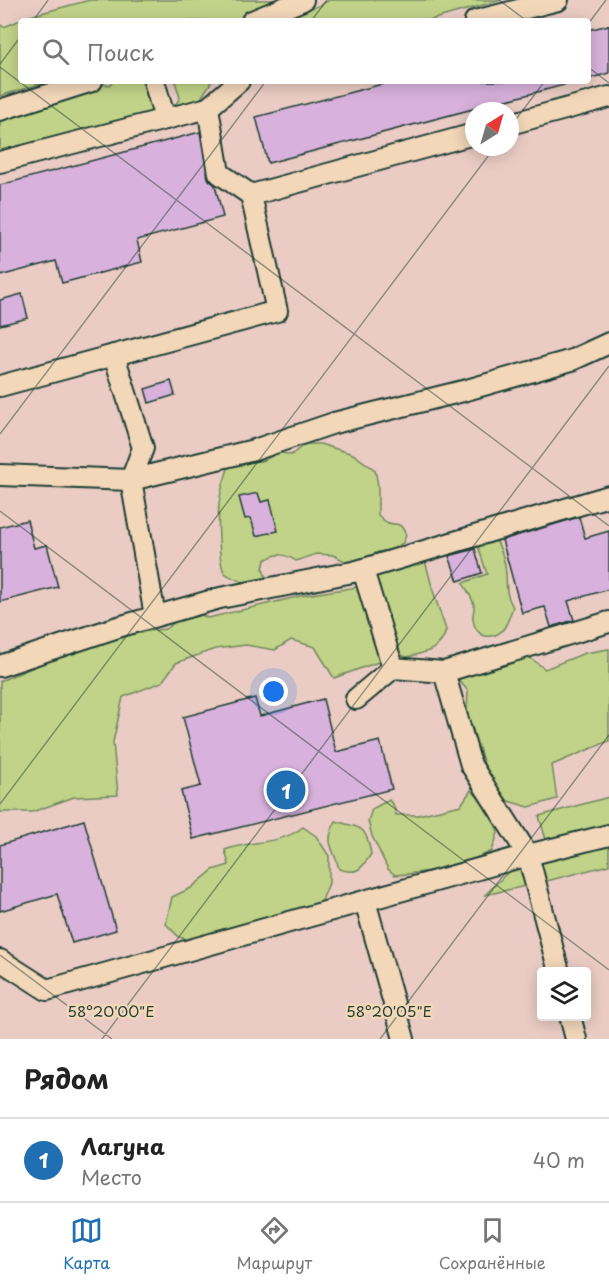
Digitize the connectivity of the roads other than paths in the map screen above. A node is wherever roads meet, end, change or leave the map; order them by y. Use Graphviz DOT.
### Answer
graph roads {
  1 [pos="303,0"];
  2 [pos="558,0"];
  3 [pos="259,18"];
  4 [pos="487,18"];
  5 [pos="82,84"];
  6 [pos="154,84"];
  7 [pos="236,84"];
  8 [pos="609,97"];
  9 [pos="208,108"];
  10 [pos="0,110"];
  11 [pos="165,119"];
  12 [pos="519,122"];
  13 [pos="465,136"];
  14 [pos="0,162"];
  15 [pos="251,195"];
  16 [pos="609,343"];
  17 [pos="114,355"];
  18 [pos="0,386"];
  19 [pos="0,476"];
  20 [pos="131,480"];
  21 [pos="609,496"];
  22 [pos="357,571"];
  23 [pos="155,616"];
  24 [pos="609,622"];
  25 [pos="0,666"];
  26 [pos="393,668"];
  27 [pos="444,672"];
  28 [pos="356,699"];
  29 [pos="609,835"];
  30 [pos="528,855"];
  31 [pos="365,901"];
  32 [pos="0,960"];
  33 [pos="558,967"];
  34 [pos="571,1021"];
  35 [pos="404,1039"];
  36 [pos="576,1039"];
  1 -- 3 [label="lane"];
  2 -- 4 [label="lane"];
  5 -- 10 [label="lane"];
  6 -- 11 [label="lane"];
  7 -- 9 [label="lane"];
  8 -- 12 [label="lane"];
  9 -- 11 [label="lane"];
  9 -- 15 [label="lane"];
  11 -- 14 [label="lane"];
  13 -- 15 [label="lane"];
  15 -- 17 [label="lane"];
  16 -- 20 [label="lane"];
  17 -- 18 [label="lane"];
  17 -- 20 [label="lane"];
  19 -- 20 [label="lane"];
  20 -- 23 [label="lane"];
  21 -- 22 [label="lane"];
  22 -- 23 [label="lane"];
  22 -- 26 [label="lane"];
  23 -- 25 [label="lane"];
  24 -- 27 [label="lane"];
  26 -- 27 [label="lane"];
  26 -- 28 [label="lane"];
  27 -- 30 [label="lane"];
  29 -- 30 [label="lane"];
  30 -- 31 [label="lane"];
  30 -- 33 [label="lane"];
  31 -- 32 [label="lane"];
  31 -- 35 [label="lane"];
  34 -- 36 [label="lane"];
}
